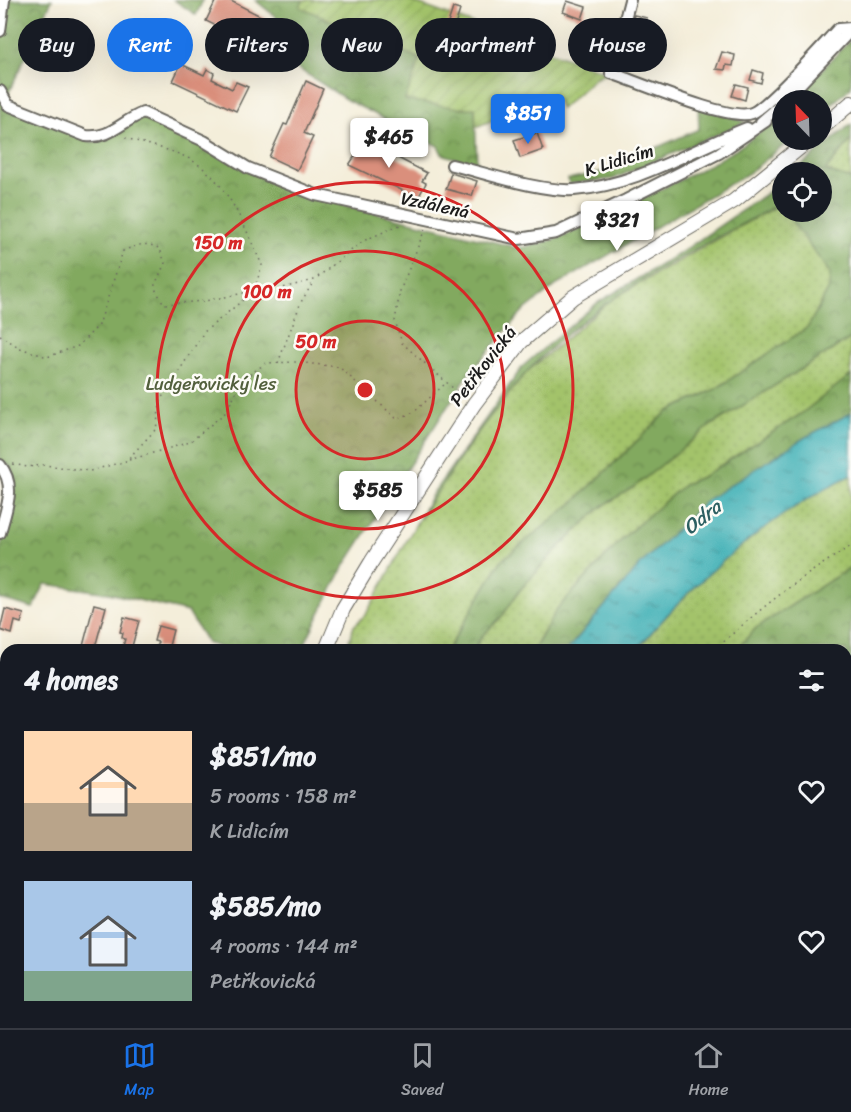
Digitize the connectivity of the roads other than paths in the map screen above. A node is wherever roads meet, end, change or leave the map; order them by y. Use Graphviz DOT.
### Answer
graph roads {
  1 [pos="4,0"];
  2 [pos="630,0"];
  3 [pos="851,29"];
  4 [pos="0,31"];
  5 [pos="795,90"];
  6 [pos="0,91"];
  7 [pos="851,103"];
  8 [pos="772,114"];
  9 [pos="832,119"];
  10 [pos="766,120"];
  11 [pos="797,150"];
  12 [pos="452,165"];
  13 [pos="5,464"];
  14 [pos="0,533"];
  15 [pos="329,644"];
  1 -- 4 [label="street"];
  2 -- 3 [label="street"];
  3 -- 5 [label="street, K Lidicím"];
  6 -- 10 [label="street, Vzdálená"];
  7 -- 9 [label="street"];
  8 -- 10 [label="street, K Lidicím"];
  10 -- 12 [label="street, K Lidicím"];
  11 -- 15 [label="street, Petřkovická"];
  13 -- 14 [label="street"];
}
